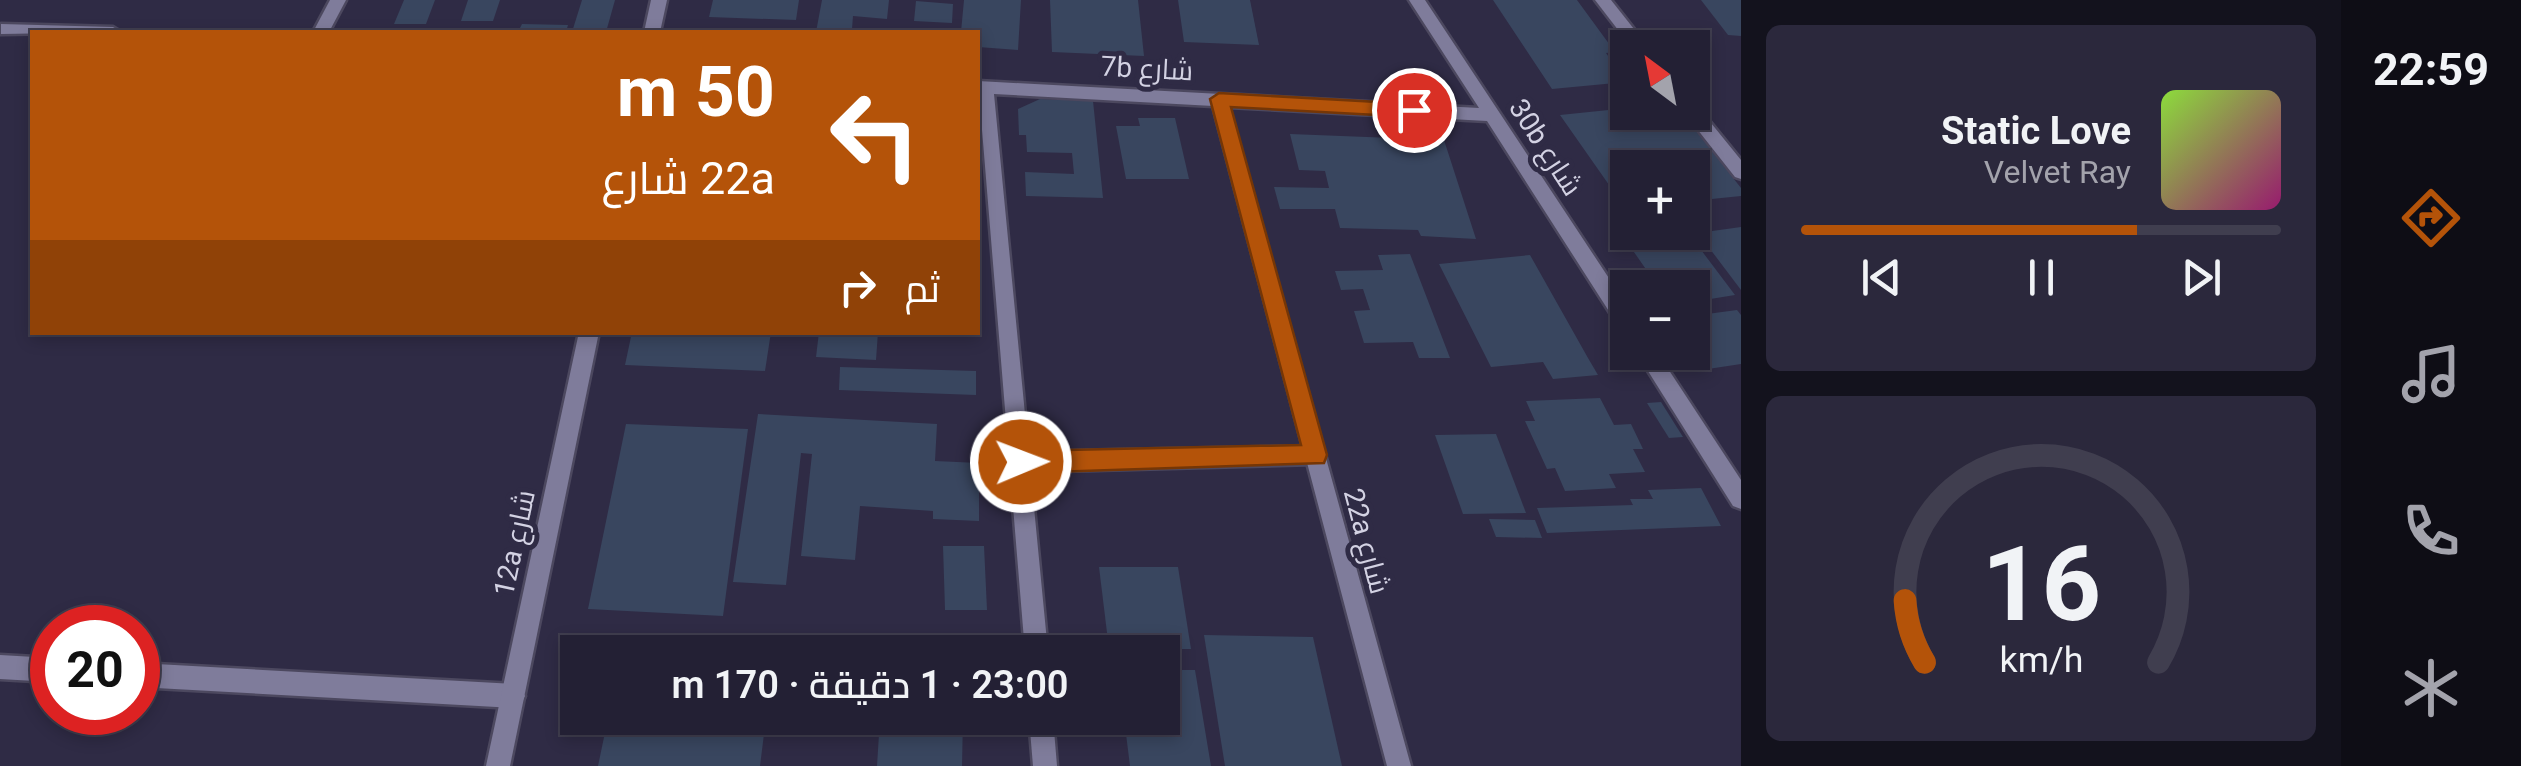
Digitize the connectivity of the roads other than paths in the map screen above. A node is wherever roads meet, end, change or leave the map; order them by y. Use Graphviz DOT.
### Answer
graph roads {
  1 [pos="338,0"];
  2 [pos="659,0"];
  3 [pos="1417,0"];
  4 [pos="1603,0"];
  5 [pos="0,28"];
  6 [pos="56,30"];
  7 [pos="322,30"];
  8 [pos="652,30"];
  9 [pos="1627,30"];
  10 [pos="981,87"];
  11 [pos="1219,99"];
  12 [pos="1492,115"];
  13 [pos="1707,130"];
  14 [pos="1741,172"];
  15 [pos="1610,296"];
  16 [pos="588,335"];
  17 [pos="1658,370"];
  18 [pos="1316,455"];
  19 [pos="1021,462"];
  20 [pos="1741,499"];
  21 [pos="1035,635"];
  22 [pos="0,668"];
  23 [pos="30,669"];
  24 [pos="160,676"];
  25 [pos="513,696"];
  26 [pos="1042,735"];
  27 [pos="498,766"];
  28 [pos="1045,766"];
  29 [pos="1399,766"];
  1 -- 7 [label="street"];
  2 -- 8 [label="street"];
  3 -- 12 [label="street, 30b شارع"];
  4 -- 9 [label="street"];
  5 -- 6 [label="street"];
  10 -- 11 [label="street, 7b شارع"];
  10 -- 19 [label="street"];
  11 -- 12 [label="street, 7b شارع"];
  11 -- 18 [label="street, 22a شارع"];
  12 -- 15 [label="street, 30b شارع"];
  13 -- 14 [label="street"];
  16 -- 25 [label="street, 12a شارع"];
  17 -- 20 [label="street"];
  18 -- 19 [label="street"];
  18 -- 29 [label="street, 22a شارع"];
  19 -- 21 [label="street"];
  22 -- 23 [label="street"];
  24 -- 25 [label="street"];
  25 -- 27 [label="street, 12a شارع"];
  26 -- 28 [label="street"];
}
